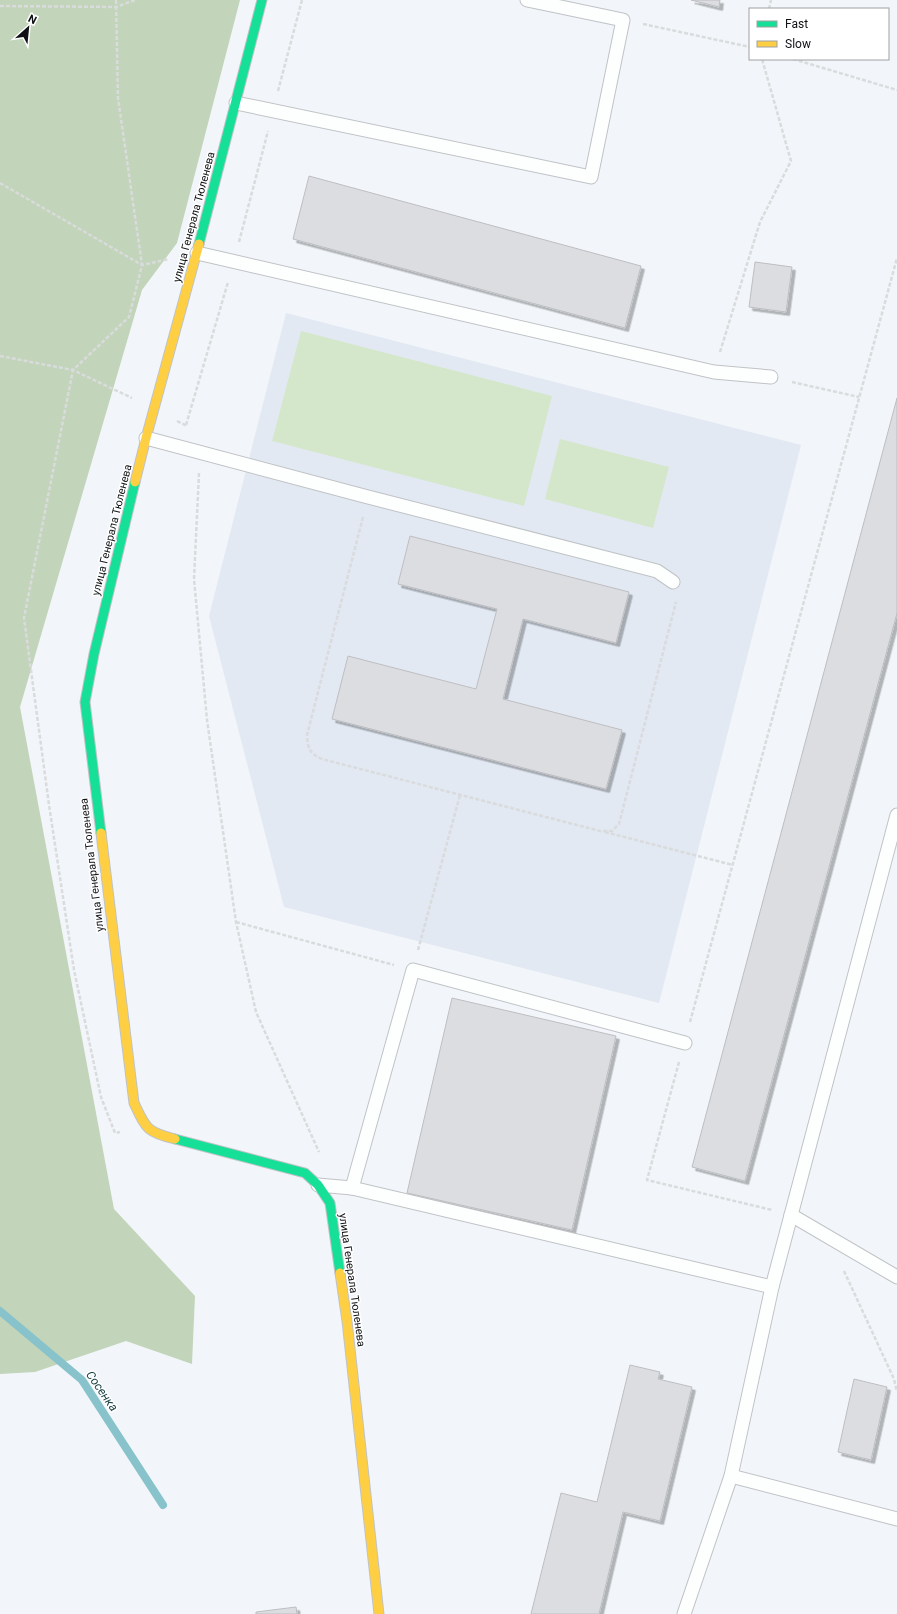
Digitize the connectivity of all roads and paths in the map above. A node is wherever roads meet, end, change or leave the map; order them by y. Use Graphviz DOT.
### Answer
graph roads {
  1 [pos="116,0"];
  2 [pos="135,0"];
  3 [pos="262,0"];
  4 [pos="302,0"];
  5 [pos="527,0"];
  6 [pos="0,6"];
  7 [pos="116,7"];
  8 [pos="624,20"];
  9 [pos="749,47"];
  10 [pos="762,60"];
  11 [pos="796,60"];
  12 [pos="897,90"];
  13 [pos="236,103"];
  14 [pos="273,111"];
  15 [pos="0,183"];
  16 [pos="197,253"];
  17 [pos="897,258"];
  18 [pos="233,262"];
  19 [pos="142,265"];
  20 [pos="0,356"];
  21 [pos="73,370"];
  22 [pos="714,372"];
  23 [pos="771,377"];
  24 [pos="859,397"];
  25 [pos="154,409"];
  26 [pos="186,425"];
  27 [pos="146,438"];
  28 [pos="200,452"];
  29 [pos="368,497"];
  30 [pos="673,582"];
  31 [pos="460,795"];
  32 [pos="897,815"];
  33 [pos="600,831"];
  34 [pos="732,865"];
  35 [pos="236,922"];
  36 [pos="413,970"];
  37 [pos="685,1043"];
  38 [pos="145,1126"];
  39 [pos="322,1158"];
  40 [pos="318,1185"];
  41 [pos="352,1188"];
  42 [pos="791,1215"];
  43 [pos="829,1237"];
  44 [pos="897,1277"];
  45 [pos="772,1287"];
  46 [pos="897,1392"];
  47 [pos="731,1476"];
  48 [pos="897,1519"];
  49 [pos="379,1614"];
  50 [pos="684,1614"];
  1 -- 7 [label="path"];
  2 -- 7 [label="path"];
  3 -- 13 [label="street, улица Генерала Тюленева"];
  4 -- 14 [label="path"];
  5 -- 8 [label="lane"];
  6 -- 7 [label="path"];
  7 -- 19 [label="path"];
  8 -- 9 [label="path"];
  8 -- 14 [label="lane"];
  10 -- 22 [label="path"];
  11 -- 12 [label="path"];
  13 -- 14 [label="lane"];
  13 -- 16 [label="street, улица Генерала Тюленева"];
  14 -- 18 [label="path"];
  15 -- 19 [label="path"];
  16 -- 18 [label="lane"];
  16 -- 19 [label="path"];
  16 -- 25 [label="street, улица Генерала Тюленева"];
  17 -- 24 [label="path"];
  18 -- 22 [label="lane"];
  18 -- 26 [label="path"];
  19 -- 21 [label="path"];
  20 -- 21 [label="path"];
  21 -- 25 [label="path"];
  21 -- 38 [label="path"];
  22 -- 23 [label="lane"];
  23 -- 24 [label="path"];
  24 -- 34 [label="path"];
  25 -- 26 [label="path"];
  25 -- 27 [label="street, улица Генерала Тюленева"];
  26 -- 28 [label="path"];
  27 -- 28 [label="lane"];
  27 -- 38 [label="street, улица Генерала Тюленева"];
  28 -- 29 [label="lane"];
  28 -- 35 [label="path"];
  29 -- 30 [label="lane"];
  29 -- 31 [label="path"];
  30 -- 33 [label="path"];
  31 -- 33 [label="path"];
  31 -- 36 [label="path"];
  32 -- 42 [label="lane"];
  33 -- 34 [label="path"];
  34 -- 37 [label="path"];
  35 -- 36 [label="path"];
  35 -- 39 [label="path"];
  36 -- 37 [label="lane"];
  36 -- 41 [label="lane"];
  37 -- 42 [label="path"];
  38 -- 40 [label="street, улица Генерала Тюленева"];
  40 -- 41 [label="lane"];
  40 -- 49 [label="street, улица Генерала Тюленева"];
  41 -- 45 [label="lane"];
  42 -- 43 [label="lane"];
  42 -- 45 [label="lane"];
  43 -- 44 [label="lane"];
  43 -- 46 [label="path"];
  45 -- 47 [label="lane"];
  47 -- 48 [label="lane"];
  47 -- 50 [label="lane"];
}
